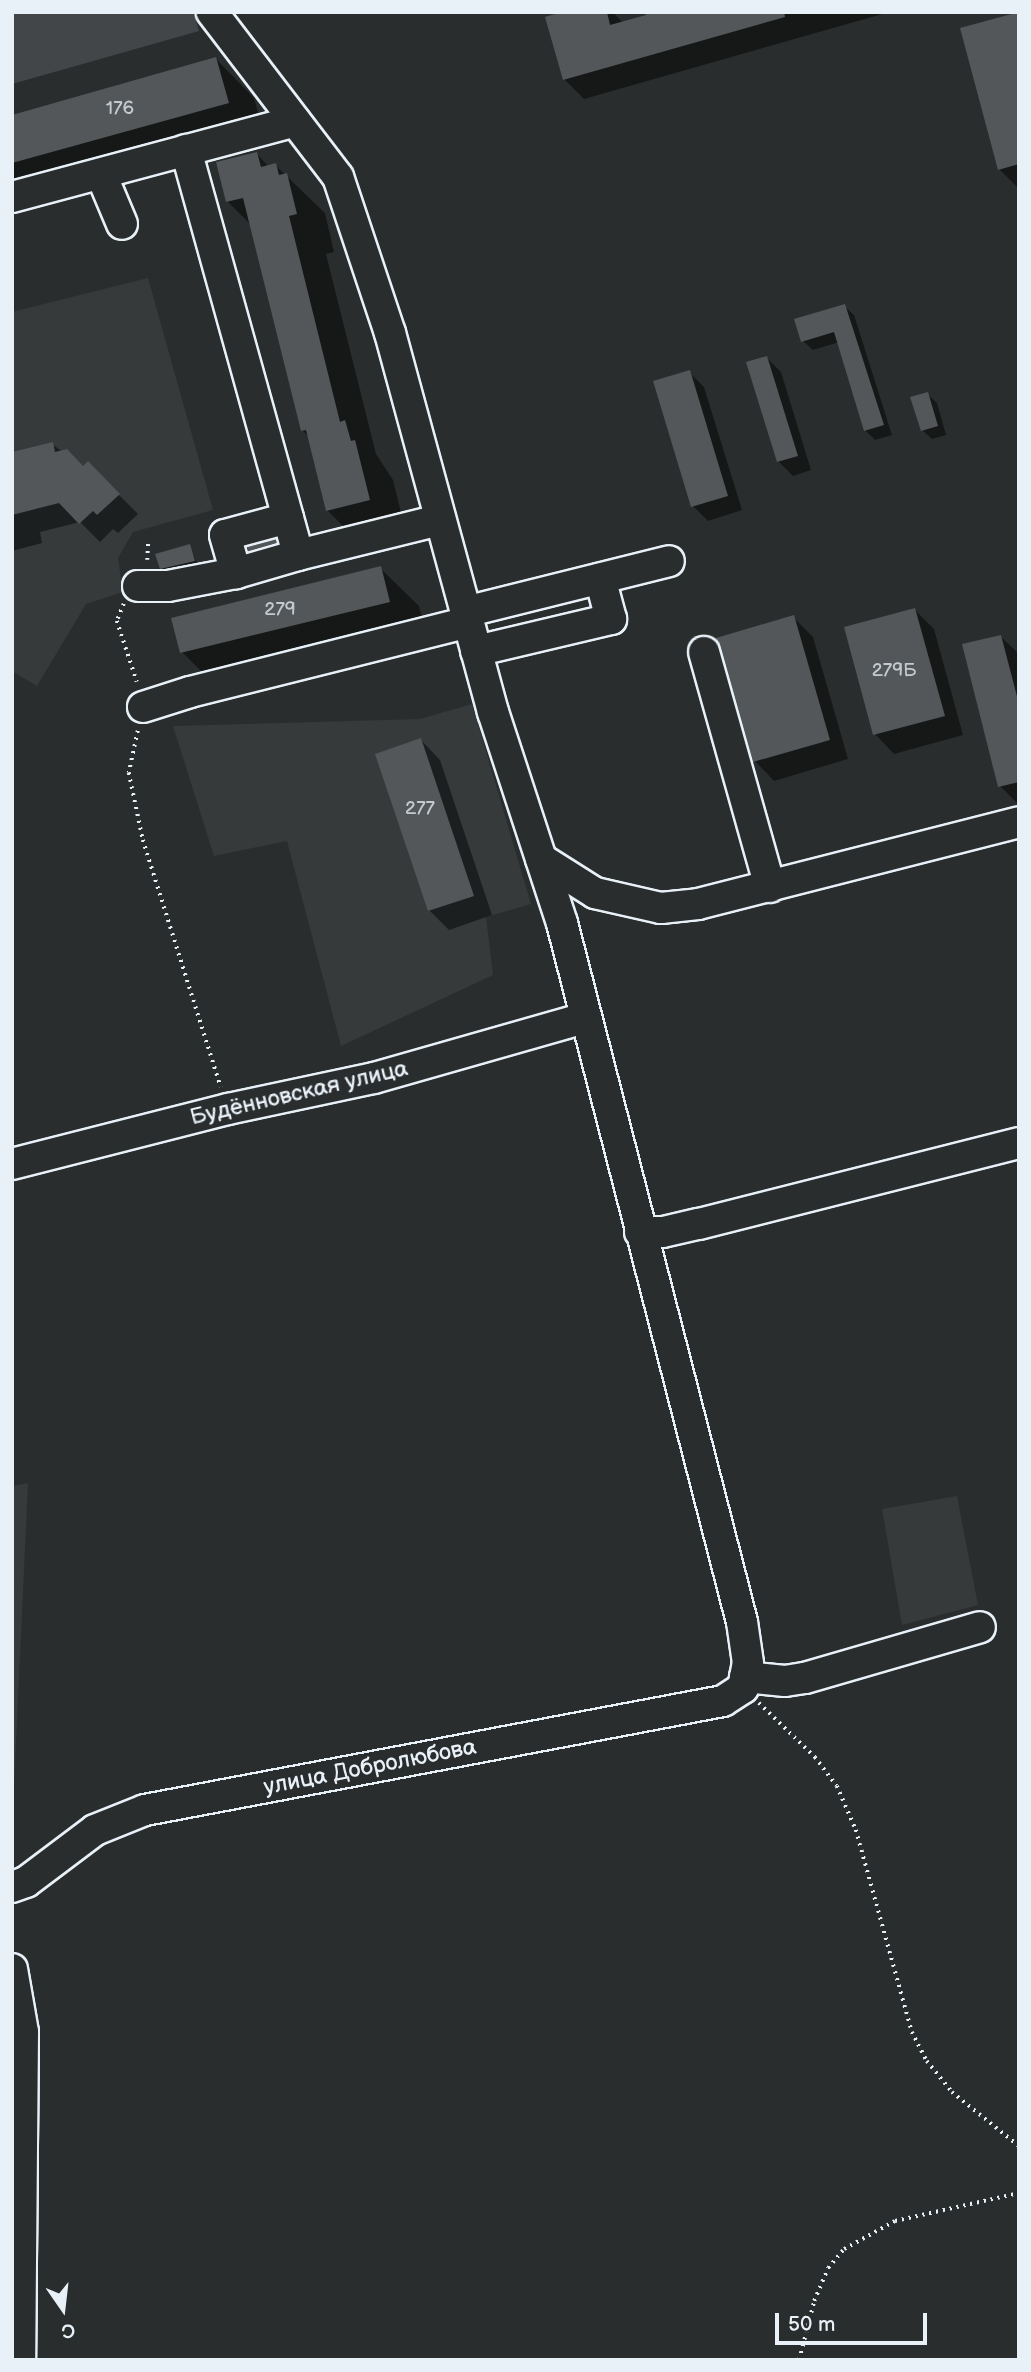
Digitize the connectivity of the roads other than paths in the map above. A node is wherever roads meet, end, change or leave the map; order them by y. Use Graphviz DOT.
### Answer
graph roads {
  1 [pos="212,12"];
  2 [pos="295,121"];
  3 [pos="186,150"];
  4 [pos="101,174"];
  5 [pos="12,197"];
  6 [pos="122,224"];
  7 [pos="288,518"];
  8 [pos="439,520"];
  9 [pos="298,555"];
  10 [pos="670,561"];
  11 [pos="236,573"];
  12 [pos="600,578"];
  13 [pos="138,586"];
  14 [pos="467,617"];
  15 [pos="476,651"];
  16 [pos="704,652"];
  17 [pos="143,707"];
  18 [pos="1019,822"];
  19 [pos="541,859"];
  20 [pos="770,887"];
  21 [pos="585,1017"];
  22 [pos="1019,1143"];
  23 [pos="12,1164"];
  24 [pos="640,1232"];
  25 [pos="980,1627"];
  26 [pos="744,1682"];
  27 [pos="12,1887"];
  28 [pos="12,1969"];
  29 [pos="20,2360"];
  1 -- 2 [label="street"];
  2 -- 3 [label="street"];
  2 -- 8 [label="street"];
  3 -- 4 [label="street"];
  3 -- 7 [label="street"];
  4 -- 5 [label="street"];
  4 -- 6 [label="street"];
  7 -- 9 [label="street"];
  7 -- 11 [label="street"];
  8 -- 9 [label="street"];
  8 -- 14 [label="street"];
  9 -- 11 [label="street"];
  10 -- 12 [label="street"];
  11 -- 13 [label="street"];
  12 -- 14 [label="street"];
  12 -- 15 [label="street"];
  14 -- 15 [label="street"];
  14 -- 17 [label="street"];
  15 -- 19 [label="street"];
  16 -- 20 [label="street"];
  18 -- 20 [label="street"];
  19 -- 20 [label="street"];
  19 -- 21 [label="street"];
  21 -- 23 [label="street, Будённовская улица"];
  21 -- 24 [label="street"];
  22 -- 24 [label="street"];
  24 -- 26 [label="street"];
  25 -- 26 [label="street"];
  26 -- 27 [label="street, улица Добролюбова"];
  28 -- 29 [label="street"];
}
